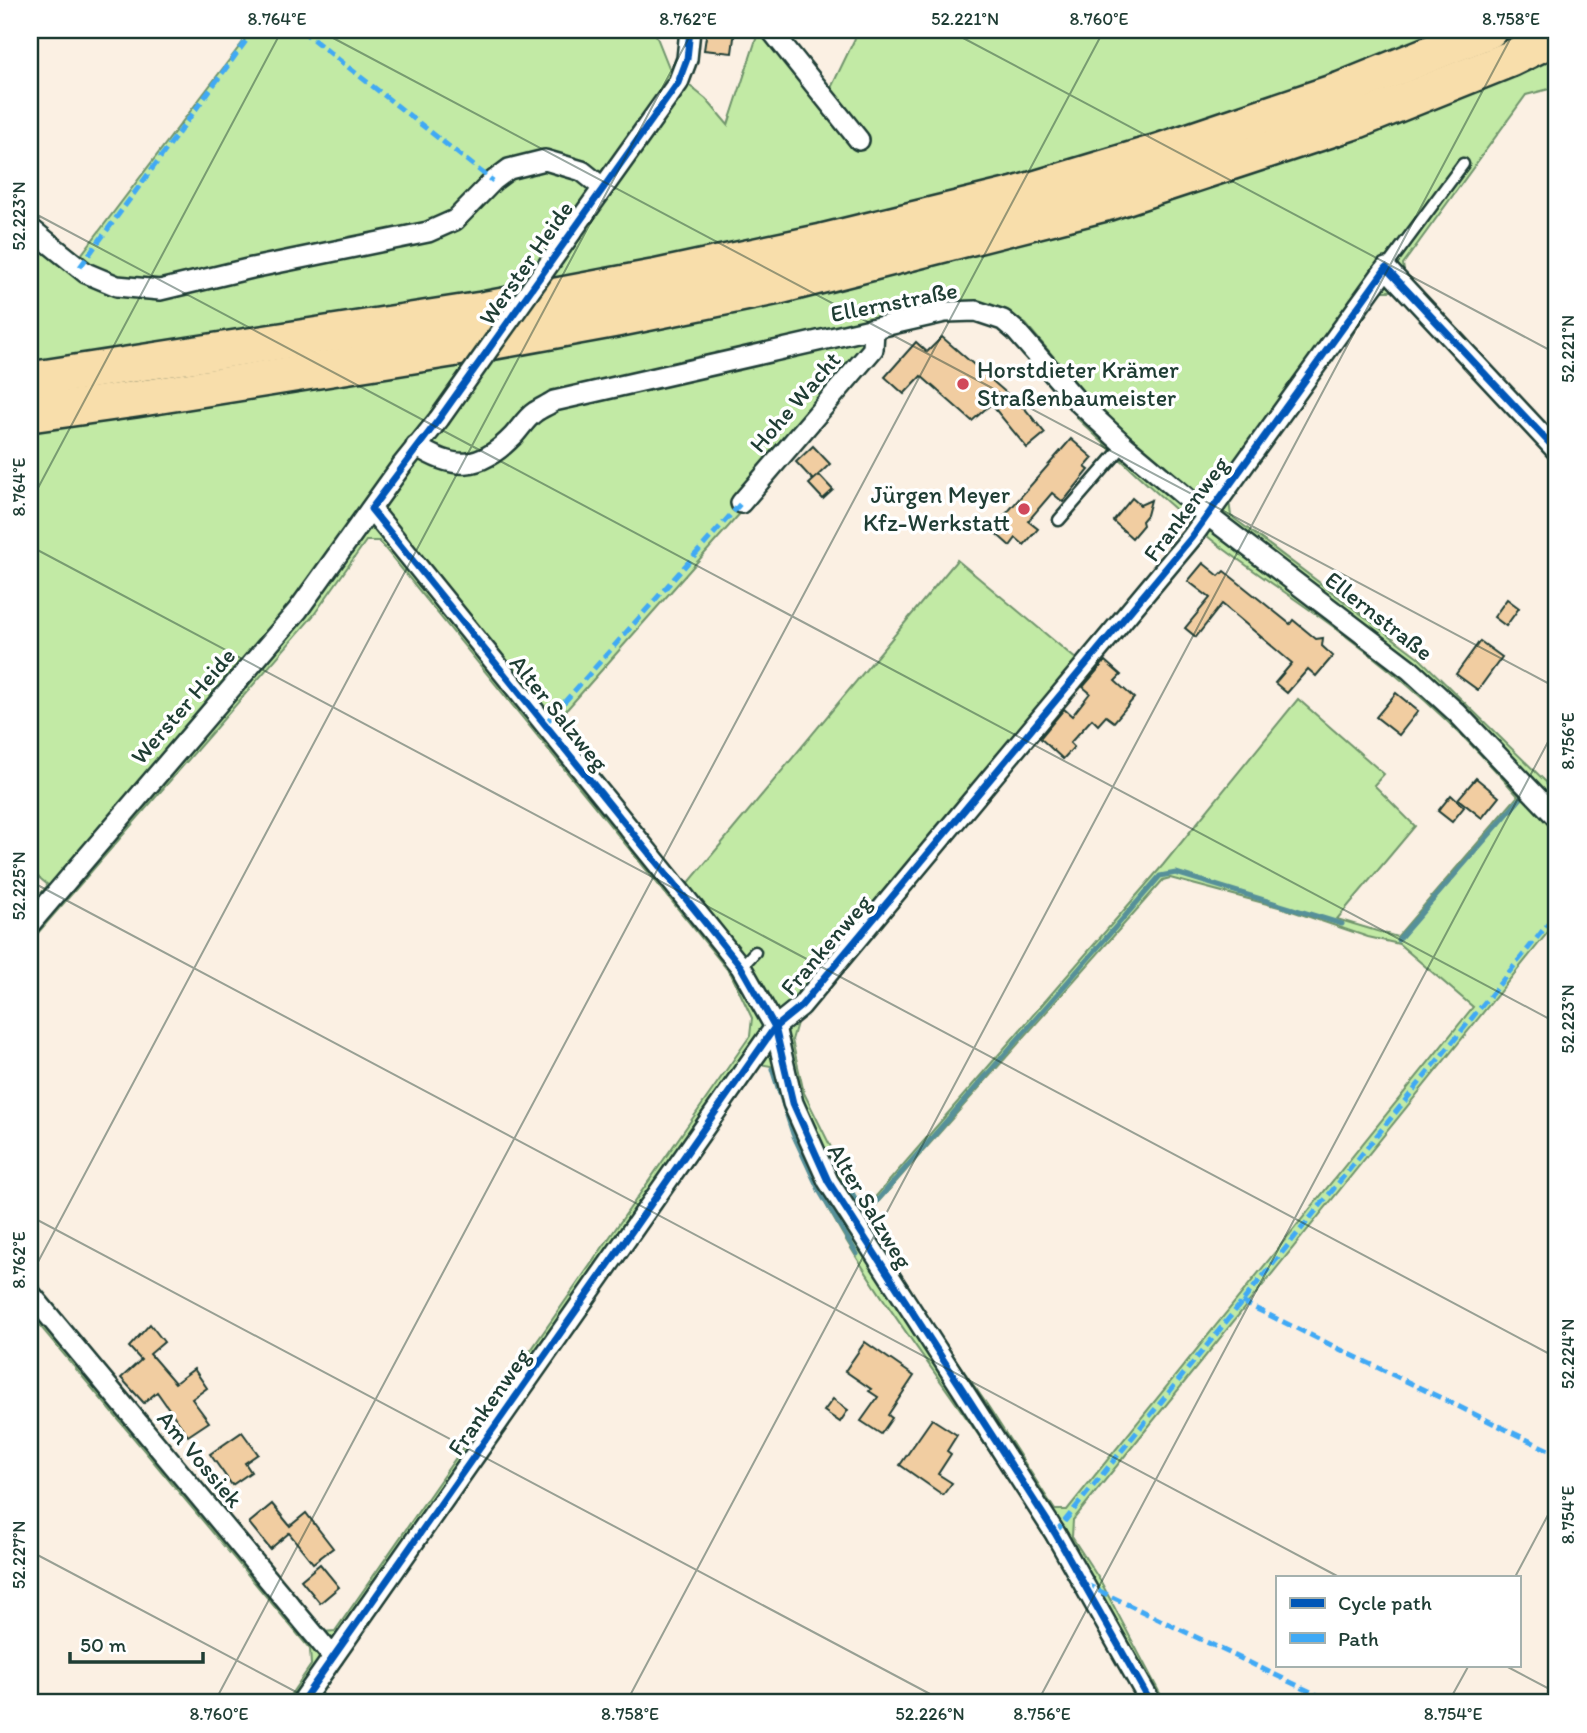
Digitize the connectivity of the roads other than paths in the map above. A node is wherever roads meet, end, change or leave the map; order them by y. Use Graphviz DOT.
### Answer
graph roads {
  1 [pos="690,30"];
  2 [pos="771,30"];
  3 [pos="1489,30"];
  4 [pos="1557,36"];
  5 [pos="859,140"];
  6 [pos="1463,164"];
  7 [pos="602,187"];
  8 [pos="30,228"];
  9 [pos="1386,268"];
  10 [pos="874,329"];
  11 [pos="30,380"];
  12 [pos="30,414"];
  13 [pos="1124,445"];
  14 [pos="416,446"];
  15 [pos="1557,451"];
  16 [pos="741,503"];
  17 [pos="371,509"];
  18 [pos="1207,515"];
  19 [pos="1059,520"];
  20 [pos="1557,818"];
  21 [pos="30,924"];
  22 [pos="775,1027"];
  23 [pos="30,1293"];
  24 [pos="333,1657"];
  25 [pos="301,1703"];
  26 [pos="1151,1703"];
  1 -- 7 [label="street, Werster Heide"];
  2 -- 5 [label="street"];
  3 -- 11 [label="highway"];
  4 -- 12 [label="highway"];
  6 -- 9 [label="lane, Frankenweg"];
  7 -- 8 [label="street"];
  7 -- 14 [label="street, Werster Heide, bridge"];
  9 -- 15 [label="street"];
  9 -- 18 [label="street, Frankenweg"];
  10 -- 13 [label="street, Ellernstraße"];
  10 -- 14 [label="street, Ellernstraße"];
  10 -- 16 [label="street, Hohe Wacht"];
  13 -- 18 [label="street, Ellernstraße"];
  13 -- 19 [label="lane"];
  14 -- 17 [label="street, Werster Heide"];
  17 -- 21 [label="street, Werster Heide"];
  17 -- 22 [label="street, Alter Salzweg"];
  18 -- 20 [label="street, Ellernstraße"];
  18 -- 22 [label="street, Frankenweg"];
  22 -- 24 [label="street, Frankenweg"];
  22 -- 26 [label="street, Alter Salzweg"];
  23 -- 24 [label="street, Am Vossiek"];
  24 -- 25 [label="street, Frankenweg"];
}
